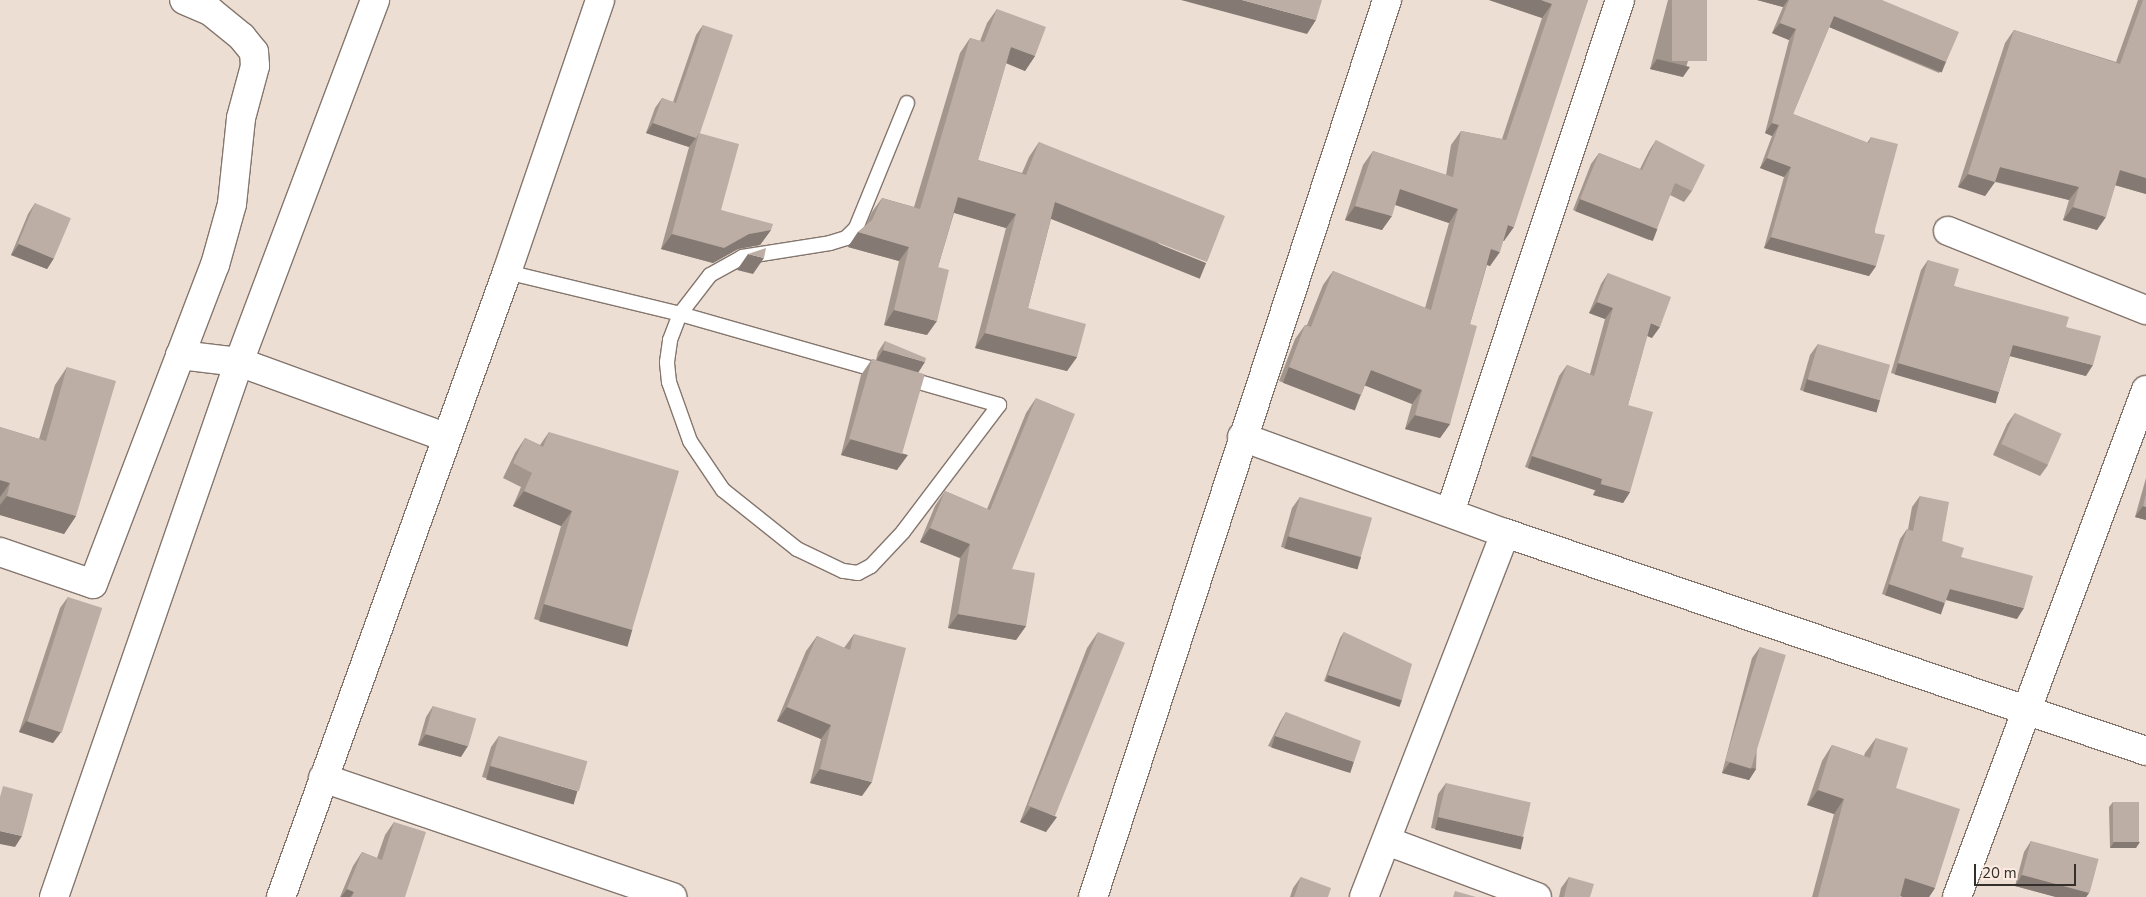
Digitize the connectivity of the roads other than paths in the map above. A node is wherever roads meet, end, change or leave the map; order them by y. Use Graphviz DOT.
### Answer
graph roads {
  1 [pos="184,0"];
  2 [pos="375,0"];
  3 [pos="600,0"];
  4 [pos="1387,0"];
  5 [pos="1620,0"];
  6 [pos="907,103"];
  7 [pos="1948,231"];
  8 [pos="507,272"];
  9 [pos="2146,310"];
  10 [pos="680,314"];
  11 [pos="180,355"];
  12 [pos="239,362"];
  13 [pos="2146,390"];
  14 [pos="445,437"];
  15 [pos="1242,437"];
  16 [pos="1450,512"];
  17 [pos="1505,532"];
  18 [pos="0,552"];
  19 [pos="2027,710"];
  20 [pos="2146,751"];
  21 [pos="323,778"];
  22 [pos="1387,840"];
  23 [pos="54,897"];
  24 [pos="281,897"];
  25 [pos="672,897"];
  26 [pos="1093,897"];
  27 [pos="1364,897"];
  28 [pos="1537,897"];
  29 [pos="1957,897"];
  1 -- 11 [label="street"];
  2 -- 12 [label="street"];
  3 -- 8 [label="street"];
  4 -- 15 [label="street"];
  5 -- 16 [label="street"];
  6 -- 10 [label="lane"];
  7 -- 9 [label="street"];
  8 -- 10 [label="lane"];
  8 -- 14 [label="street"];
  10 -- 10 [label="lane"];
  11 -- 12 [label="street"];
  11 -- 18 [label="street"];
  12 -- 14 [label="street"];
  12 -- 23 [label="street"];
  13 -- 19 [label="street"];
  14 -- 21 [label="street"];
  15 -- 16 [label="street"];
  15 -- 26 [label="street"];
  16 -- 17 [label="street"];
  17 -- 19 [label="street"];
  17 -- 22 [label="street"];
  19 -- 20 [label="street"];
  19 -- 29 [label="street"];
  21 -- 24 [label="street"];
  21 -- 25 [label="street"];
  22 -- 27 [label="street"];
  22 -- 28 [label="street"];
}
